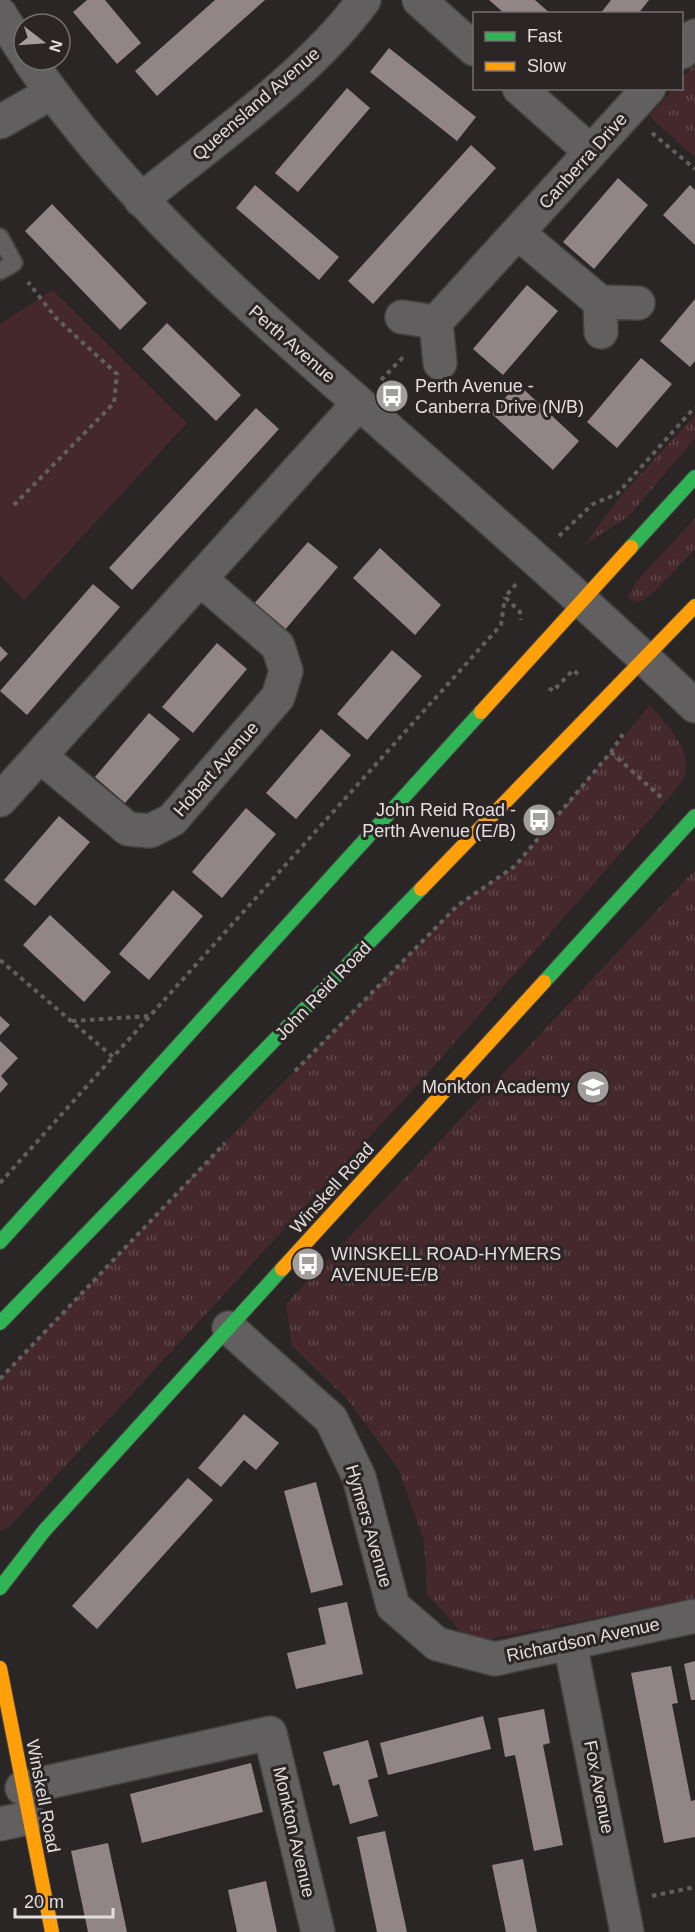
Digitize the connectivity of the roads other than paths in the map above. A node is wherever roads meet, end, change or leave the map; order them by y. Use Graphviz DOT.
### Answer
graph roads {
  1 [pos="364,0"];
  2 [pos="419,0"];
  3 [pos="0,14"];
  4 [pos="12,33"];
  5 [pos="695,36"];
  6 [pos="473,48"];
  7 [pos="683,50"];
  8 [pos="37,72"];
  9 [pos="521,90"];
  10 [pos="51,93"];
  11 [pos="638,100"];
  12 [pos="0,122"];
  13 [pos="591,152"];
  14 [pos="141,200"];
  15 [pos="518,233"];
  16 [pos="0,237"];
  17 [pos="7,267"];
  18 [pos="638,303"];
  19 [pos="402,317"];
  20 [pos="436,322"];
  21 [pos="440,363"];
  22 [pos="359,404"];
  23 [pos="695,477"];
  24 [pos="200,579"];
  25 [pos="584,600"];
  26 [pos="695,606"];
  27 [pos="645,659"];
  28 [pos="695,706"];
  29 [pos="40,756"];
  30 [pos="6,782"];
  31 [pos="692,820"];
  32 [pos="0,1242"];
  33 [pos="0,1323"];
  34 [pos="229,1328"];
  35 [pos="0,1588"];
  36 [pos="695,1616"];
  37 [pos="570,1643"];
  38 [pos="437,1644"];
  39 [pos="0,1668"];
  40 [pos="17,1810"];
  41 [pos="624,1917"];
  42 [pos="52,1932"];
  43 [pos="318,1932"];
  1 -- 14 [label="street, Queensland Avenue"];
  2 -- 6 [label="street"];
  3 -- 4 [label="street"];
  5 -- 7 [label="street"];
  8 -- 10 [label="street, Perth Avenue"];
  9 -- 13 [label="street"];
  10 -- 12 [label="street"];
  10 -- 14 [label="street, Perth Avenue"];
  11 -- 13 [label="street, Canberra Drive"];
  13 -- 15 [label="street, Canberra Drive"];
  14 -- 22 [label="street, Perth Avenue"];
  15 -- 18 [label="street"];
  15 -- 20 [label="street, Canberra Drive"];
  16 -- 17 [label="lane"];
  19 -- 20 [label="street"];
  20 -- 21 [label="street"];
  22 -- 24 [label="street"];
  22 -- 25 [label="street, Perth Avenue"];
  23 -- 25 [label="main road"];
  24 -- 29 [label="street"];
  24 -- 29 [label="street, Hobart Avenue"];
  25 -- 27 [label="street"];
  25 -- 32 [label="main road"];
  26 -- 27 [label="main road, John Reid Road"];
  27 -- 28 [label="street"];
  27 -- 33 [label="main road, John Reid Road"];
  29 -- 30 [label="street"];
  31 -- 34 [label="main road, Winskell Road"];
  34 -- 35 [label="main road, Winskell Road"];
  34 -- 38 [label="street, Hymers Avenue"];
  36 -- 37 [label="street, Richardson Avenue"];
  37 -- 38 [label="street, Richardson Avenue"];
  37 -- 41 [label="street, Fox Avenue"];
  39 -- 40 [label="main road, Winskell Road"];
  40 -- 42 [label="main road, Winskell Road"];
  40 -- 43 [label="street, Monkton Avenue"];
}
